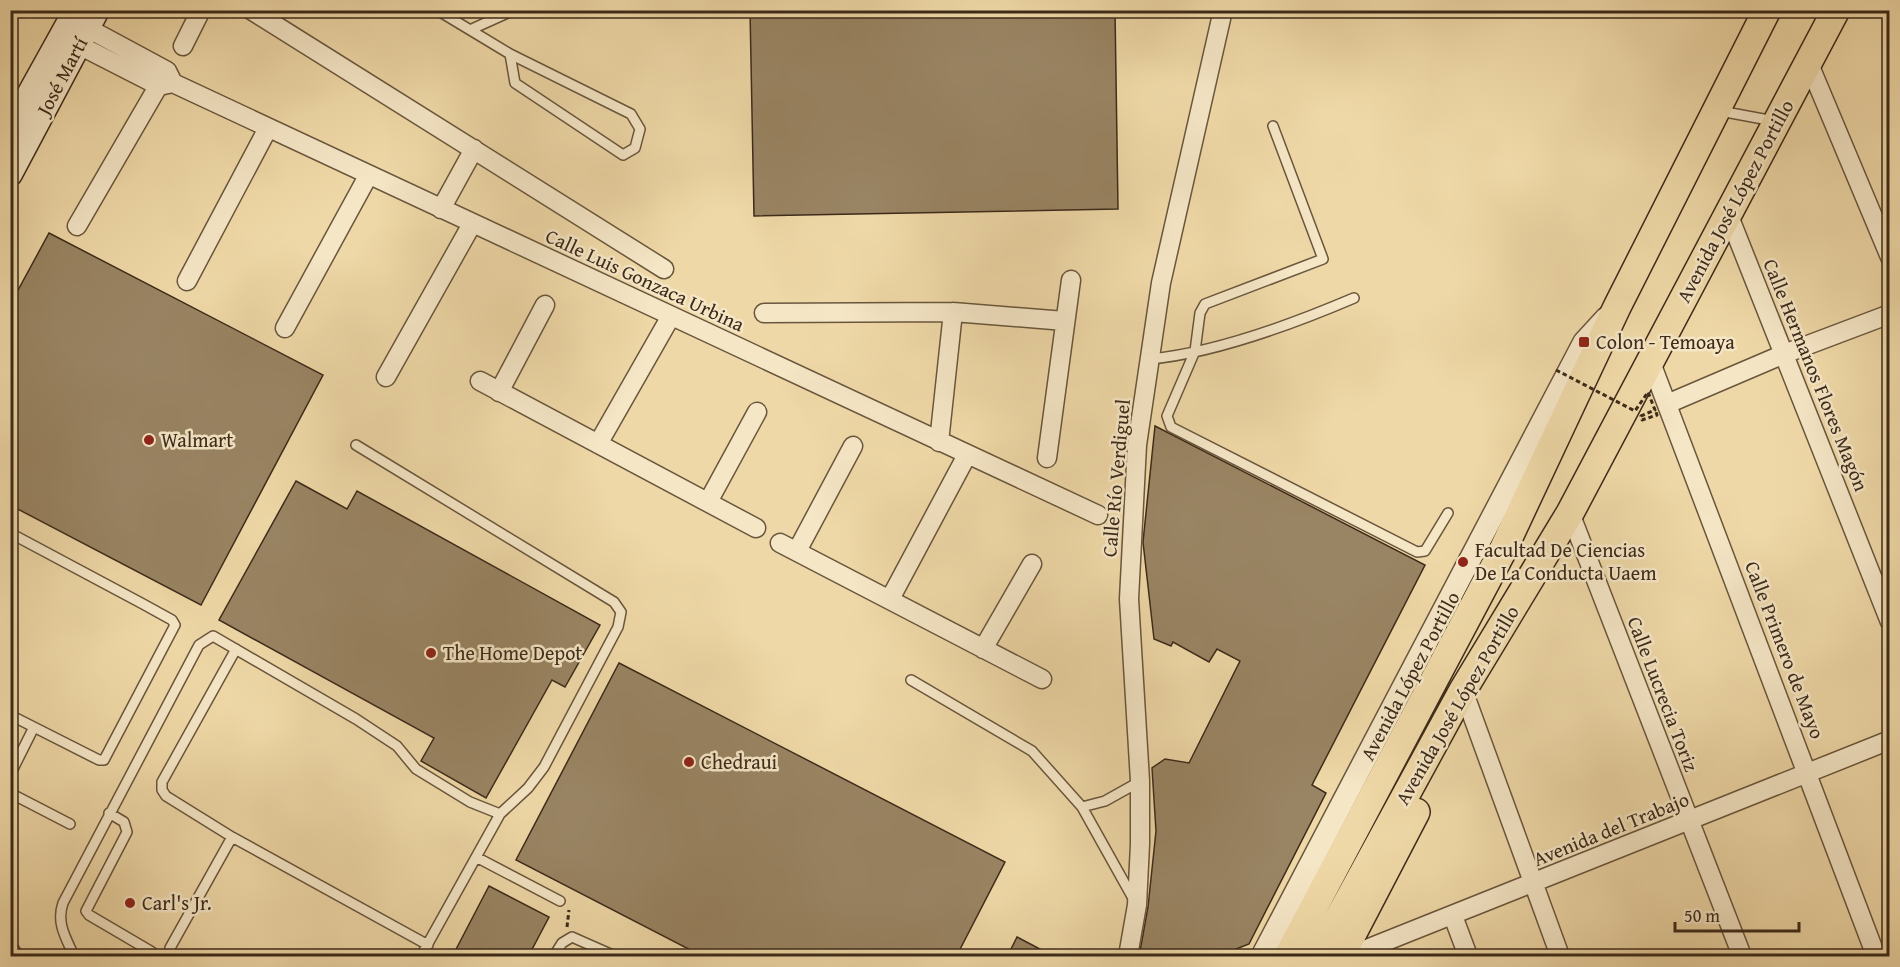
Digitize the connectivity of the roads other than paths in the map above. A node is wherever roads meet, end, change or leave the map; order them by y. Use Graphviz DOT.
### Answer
graph roads {
  1 [pos="201,10"];
  2 [pos="251,10"];
  3 [pos="437,10"];
  4 [pos="514,10"];
  5 [pos="1223,10"];
  6 [pos="1767,10"];
  7 [pos="1836,10"];
  8 [pos="79,25"];
  9 [pos="472,29"];
  10 [pos="183,46"];
  11 [pos="510,54"];
  12 [pos="1809,64"];
  13 [pos="166,80"];
  14 [pos="1715,110"];
  15 [pos="14,115"];
  16 [pos="1777,122"];
  17 [pos="1273,126"];
  18 [pos="267,128"];
  19 [pos="474,149"];
  20 [pos="10,174"];
  21 [pos="369,176"];
  22 [pos="441,209"];
  23 [pos="1727,211"];
  24 [pos="472,224"];
  25 [pos="77,226"];
  26 [pos="1890,256"];
  27 [pos="664,269"];
  28 [pos="1071,280"];
  29 [pos="187,281"];
  30 [pos="1354,298"];
  31 [pos="545,305"];
  32 [pos="1617,307"];
  33 [pos="764,312"];
  34 [pos="953,312"];
  35 [pos="1890,314"];
  36 [pos="671,316"];
  37 [pos="1065,321"];
  38 [pos="285,328"];
  39 [pos="1196,351"];
  40 [pos="1784,354"];
  41 [pos="1150,359"];
  42 [pos="1650,360"];
  43 [pos="386,377"];
  44 [pos="480,381"];
  45 [pos="499,392"];
  46 [pos="1661,408"];
  47 [pos="757,412"];
  48 [pos="939,442"];
  49 [pos="598,444"];
  50 [pos="356,445"];
  51 [pos="853,446"];
  52 [pos="967,455"];
  53 [pos="1047,458"];
  54 [pos="708,502"];
  55 [pos="1448,513"];
  56 [pos="1569,513"];
  57 [pos="1098,515"];
  58 [pos="756,528"];
  59 [pos="10,532"];
  60 [pos="1032,564"];
  61 [pos="890,599"];
  62 [pos="1890,622"];
  63 [pos="236,649"];
  64 [pos="983,649"];
  65 [pos="1041,679"];
  66 [pos="911,680"];
  67 [pos="1463,690"];
  68 [pos="10,715"];
  69 [pos="1447,720"];
  70 [pos="34,727"];
  71 [pos="1890,740"];
  72 [pos="1808,773"];
  73 [pos="10,775"];
  74 [pos="1140,781"];
  75 [pos="10,793"];
  76 [pos="1082,807"];
  77 [pos="109,813"];
  78 [pos="500,814"];
  79 [pos="1689,822"];
  80 [pos="70,824"];
  81 [pos="232,837"];
  82 [pos="476,857"];
  83 [pos="1534,884"];
  84 [pos="560,901"];
  85 [pos="1137,905"];
  86 [pos="1453,916"];
  87 [pos="10,943"];
  88 [pos="428,945"];
  89 [pos="20,957"];
  90 [pos="75,957"];
  91 [pos="155,957"];
  92 [pos="169,957"];
  93 [pos="421,957"];
  94 [pos="554,957"];
  95 [pos="615,957"];
  96 [pos="1128,957"];
  97 [pos="1262,957"];
  98 [pos="1288,957"];
  99 [pos="1318,957"];
  100 [pos="1341,957"];
  101 [pos="1349,957"];
  102 [pos="1468,957"];
  103 [pos="1560,957"];
  104 [pos="1742,957"];
  105 [pos="1876,957"];
  1 -- 10 [label="street"];
  2 -- 19 [label="street"];
  3 -- 9 [label="lane"];
  4 -- 9 [label="lane"];
  5 -- 41 [label="street, Calle Río Verdiguel"];
  6 -- 14 [label="main road, Avenida José López Portillo"];
  7 -- 12 [label="main road, Avenida José López Portillo"];
  8 -- 13 [label="street, Calle Luis Gonzaca Urbina"];
  8 -- 15 [label="main road, José Martí"];
  8 -- 20 [label="main road, José Martí"];
  9 -- 11 [label="lane"];
  11 -- 11 [label="lane"];
  12 -- 16 [label="main road, Avenida José López Portillo"];
  12 -- 26 [label="street"];
  13 -- 18 [label="street, Calle Luis Gonzaca Urbina"];
  13 -- 25 [label="street"];
  14 -- 16 [label="lane"];
  14 -- 32 [label="main road, Avenida José López Portillo"];
  16 -- 23 [label="main road, Avenida José López Portillo"];
  17 -- 39 [label="lane"];
  18 -- 21 [label="street, Calle Luis Gonzaca Urbina"];
  18 -- 29 [label="street"];
  19 -- 22 [label="street"];
  19 -- 27 [label="street"];
  21 -- 22 [label="street, Calle Luis Gonzaca Urbina"];
  21 -- 38 [label="street"];
  22 -- 24 [label="street, Calle Luis Gonzaca Urbina"];
  23 -- 40 [label="street, Calle Hermanos Flores Magón"];
  23 -- 42 [label="main road, Avenida José López Portillo"];
  24 -- 36 [label="street, Calle Luis Gonzaca Urbina"];
  24 -- 43 [label="street"];
  28 -- 37 [label="street"];
  30 -- 39 [label="lane"];
  31 -- 45 [label="street"];
  32 -- 97 [label="street, Avenida López Portillo"];
  32 -- 98 [label="main road, Avenida José López Portillo"];
  33 -- 34 [label="street"];
  34 -- 37 [label="street"];
  34 -- 48 [label="street"];
  35 -- 40 [label="street"];
  36 -- 48 [label="street, Calle Luis Gonzaca Urbina"];
  36 -- 49 [label="street"];
  37 -- 53 [label="street"];
  39 -- 41 [label="lane"];
  39 -- 55 [label="lane"];
  40 -- 46 [label="street"];
  40 -- 62 [label="street, Calle Hermanos Flores Magón"];
  41 -- 74 [label="street, Calle Río Verdiguel"];
  42 -- 46 [label="street, Calle Primero de Mayo"];
  42 -- 56 [label="main road, Avenida José López Portillo"];
  44 -- 45 [label="street"];
  45 -- 49 [label="street"];
  46 -- 72 [label="street, Calle Primero de Mayo"];
  47 -- 54 [label="street"];
  48 -- 52 [label="street, Calle Luis Gonzaca Urbina"];
  49 -- 54 [label="street"];
  50 -- 78 [label="lane"];
  51 -- 61 [label="street"];
  52 -- 57 [label="street, Calle Luis Gonzaca Urbina"];
  52 -- 61 [label="street"];
  54 -- 58 [label="street"];
  56 -- 67 [label="main road, Avenida José López Portillo"];
  56 -- 79 [label="street, Calle Lucrecia Toriz"];
  59 -- 70 [label="lane"];
  60 -- 64 [label="street"];
  61 -- 64 [label="street"];
  63 -- 77 [label="lane"];
  63 -- 78 [label="lane"];
  63 -- 81 [label="lane"];
  64 -- 65 [label="street"];
  66 -- 76 [label="lane"];
  67 -- 69 [label="main road, Avenida José López Portillo"];
  67 -- 83 [label="street"];
  68 -- 70 [label="lane"];
  69 -- 99 [label="main road, Avenida José López Portillo"];
  69 -- 100 [label="main road"];
  70 -- 73 [label="lane"];
  71 -- 72 [label="street, Avenida del Trabajo"];
  72 -- 79 [label="street, Avenida del Trabajo"];
  72 -- 105 [label="street, Calle Primero de Mayo"];
  74 -- 76 [label="lane"];
  74 -- 85 [label="street, Calle Río Verdiguel"];
  75 -- 80 [label="lane"];
  76 -- 85 [label="lane"];
  77 -- 90 [label="lane"];
  77 -- 91 [label="lane"];
  78 -- 82 [label="lane"];
  79 -- 83 [label="street, Avenida del Trabajo"];
  79 -- 104 [label="street, Calle Lucrecia Toriz"];
  81 -- 88 [label="lane"];
  81 -- 92 [label="lane"];
  82 -- 84 [label="lane"];
  82 -- 88 [label="lane"];
  83 -- 86 [label="street, Avenida del Trabajo"];
  83 -- 103 [label="street"];
  85 -- 96 [label="street, Calle Río Verdiguel"];
  86 -- 101 [label="street, Avenida del Trabajo"];
  86 -- 102 [label="street"];
  87 -- 89 [label="lane"];
  88 -- 93 [label="lane"];
  94 -- 95 [label="lane"];
}
